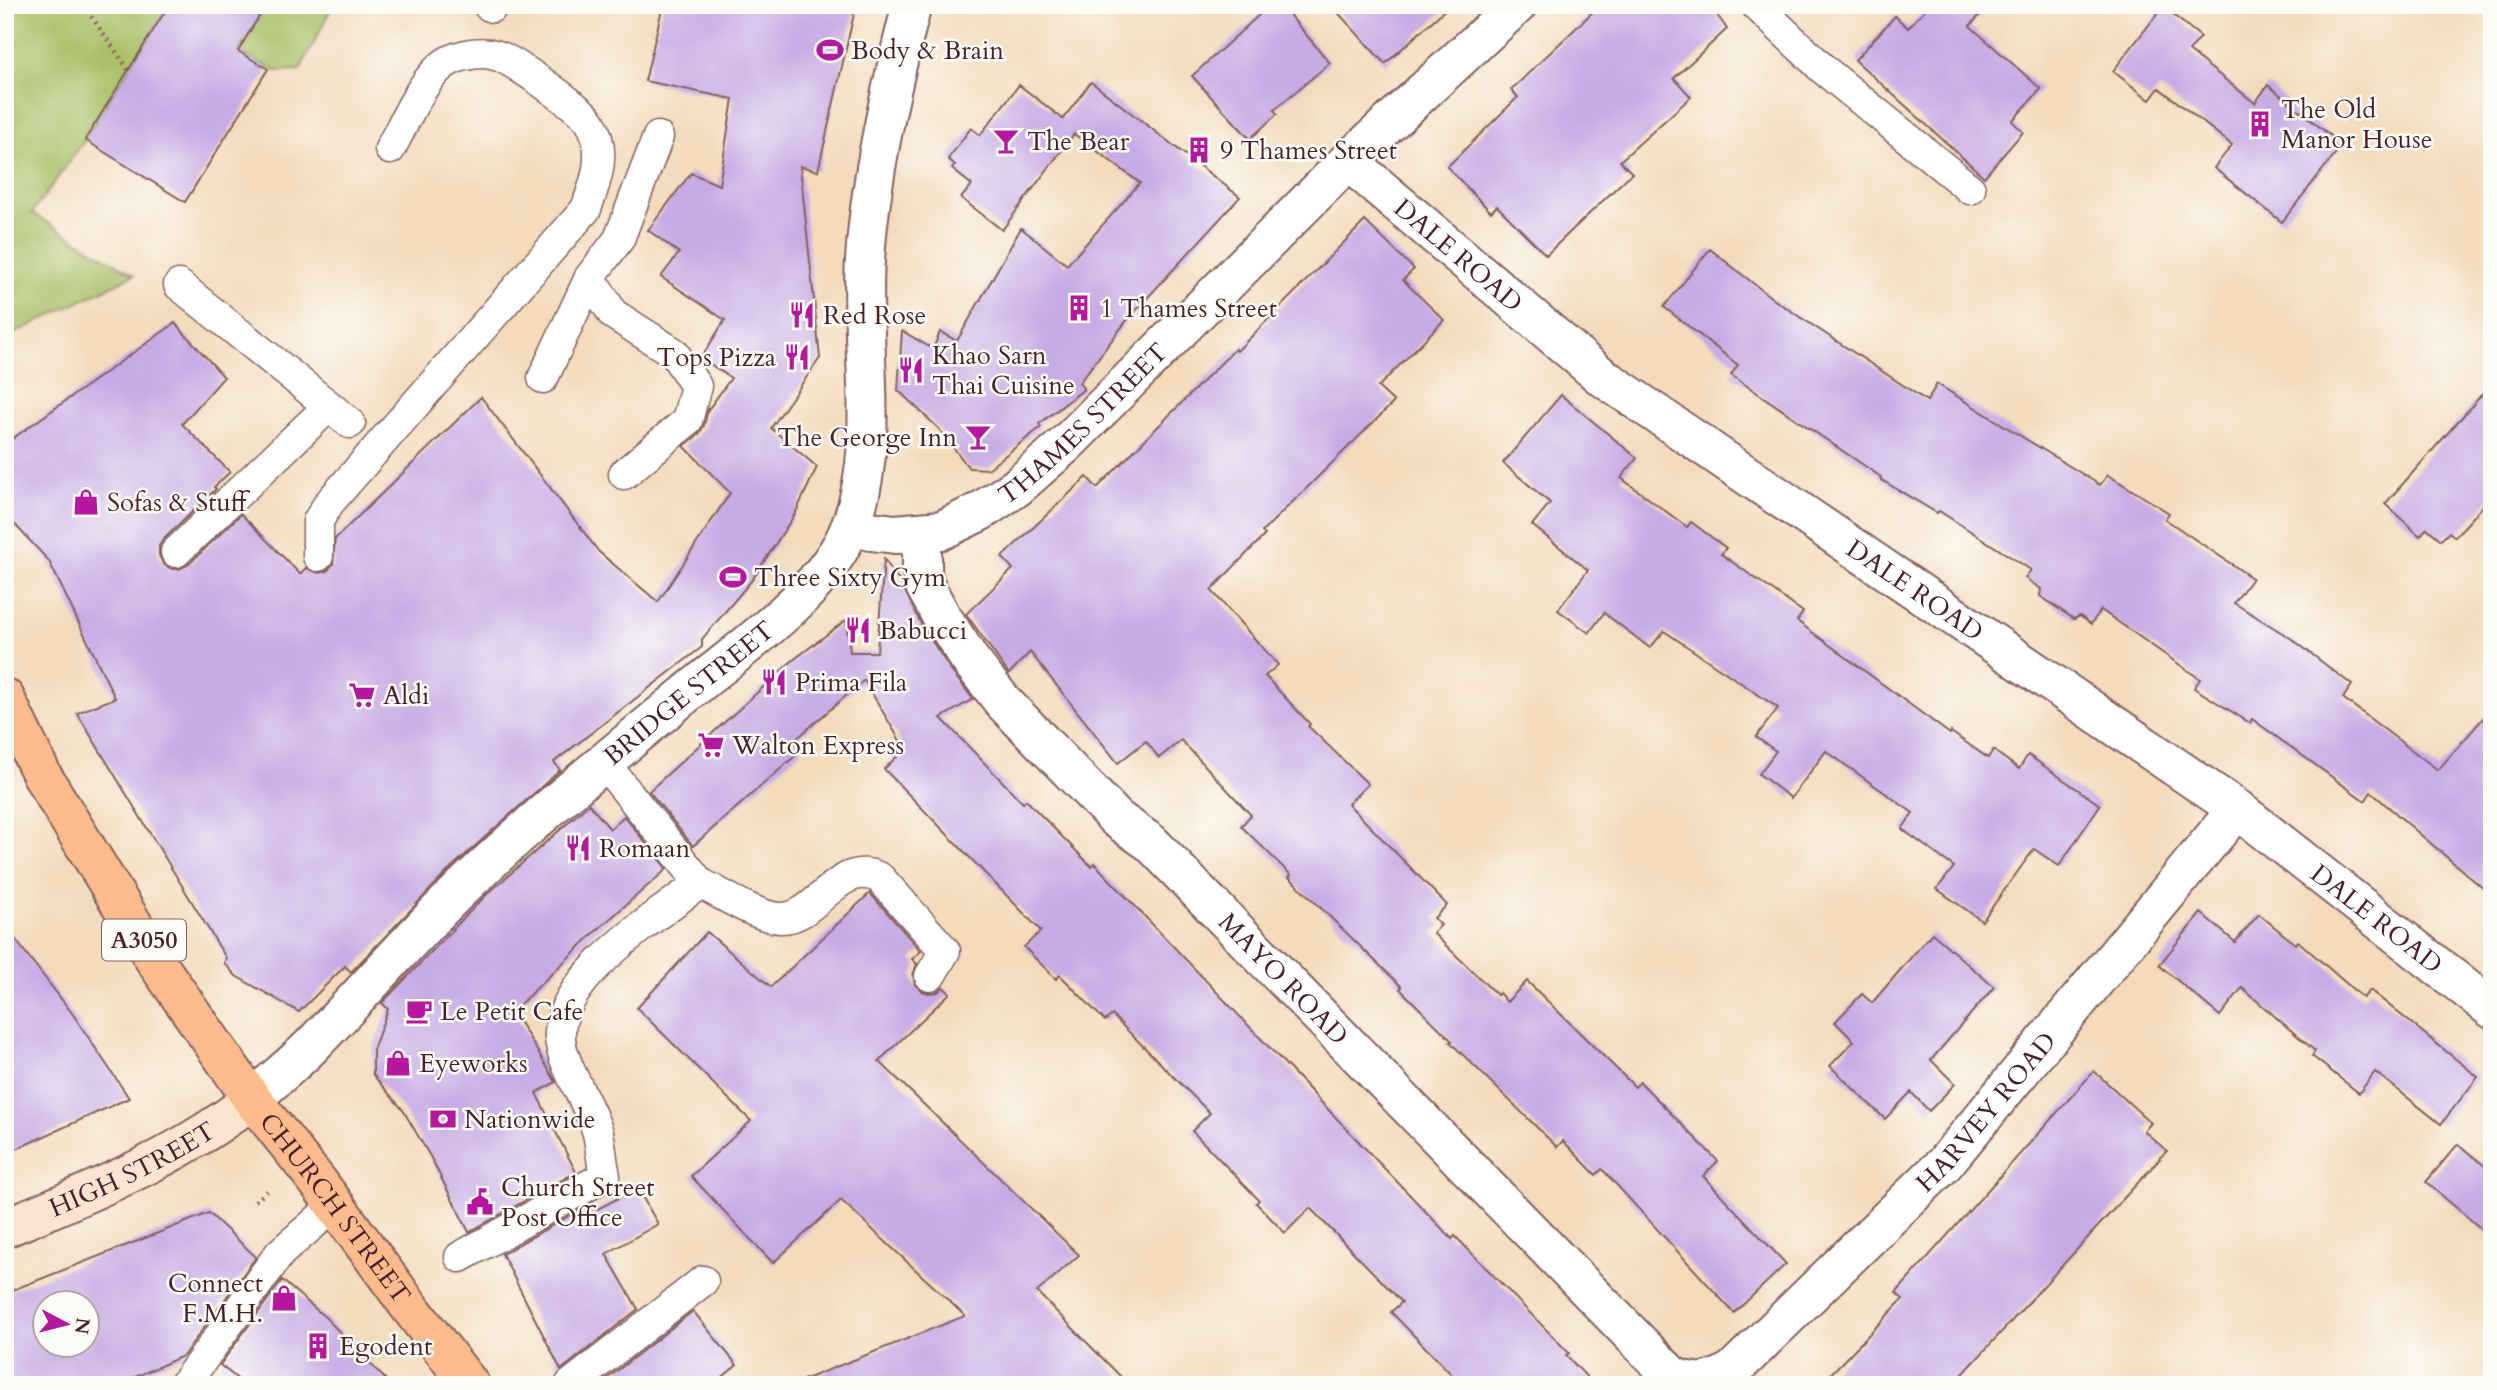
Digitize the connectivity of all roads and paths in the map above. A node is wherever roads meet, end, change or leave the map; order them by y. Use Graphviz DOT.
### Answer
graph roads {
  1 [pos="83,5"];
  2 [pos="912,5"];
  3 [pos="1517,5"];
  4 [pos="1756,5"];
  5 [pos="129,70"];
  6 [pos="659,137"];
  7 [pos="390,149"];
  8 [pos="1348,161"];
  9 [pos="1970,189"];
  10 [pos="590,277"];
  11 [pos="179,285"];
  12 [pos="543,378"];
  13 [pos="624,474"];
  14 [pos="851,526"];
  15 [pos="922,533"];
  16 [pos="176,552"];
  17 [pos="318,556"];
  18 [pos="9,719"];
  19 [pos="604,763"];
  20 [pos="2237,809"];
  21 [pos="700,883"];
  22 [pos="930,976"];
  23 [pos="2492,1009"];
  24 [pos="252,1099"];
  25 [pos="335,1205"];
  26 [pos="5,1228"];
  27 [pos="460,1257"];
  28 [pos="703,1280"];
  29 [pos="1703,1384"];
  30 [pos="184,1385"];
  31 [pos="470,1385"];
  32 [pos="570,1385"];
  1 -- 5 [label="path"];
  2 -- 14 [label="street, BRIDGE STREET"];
  3 -- 8 [label="street, THAMES STREET"];
  4 -- 9 [label="lane"];
  6 -- 10 [label="lane"];
  7 -- 17 [label="lane"];
  8 -- 15 [label="street, THAMES STREET"];
  8 -- 20 [label="street, DALE ROAD"];
  10 -- 12 [label="lane"];
  10 -- 13 [label="lane"];
  11 -- 16 [label="lane"];
  14 -- 15 [label="street, THAMES STREET"];
  14 -- 19 [label="street, BRIDGE STREET"];
  15 -- 29 [label="street, MAYO ROAD"];
  18 -- 24 [label="main road, A3050"];
  19 -- 21 [label="lane"];
  19 -- 24 [label="street, BRIDGE STREET"];
  20 -- 23 [label="street, DALE ROAD"];
  20 -- 29 [label="street, HARVEY ROAD"];
  21 -- 22 [label="lane"];
  21 -- 27 [label="lane"];
  24 -- 25 [label="main road, CHURCH STREET / A3050"];
  24 -- 26 [label="street, HIGH STREET"];
  25 -- 30 [label="lane"];
  25 -- 31 [label="main road, CHURCH STREET / A3050"];
  28 -- 32 [label="lane"];
}
